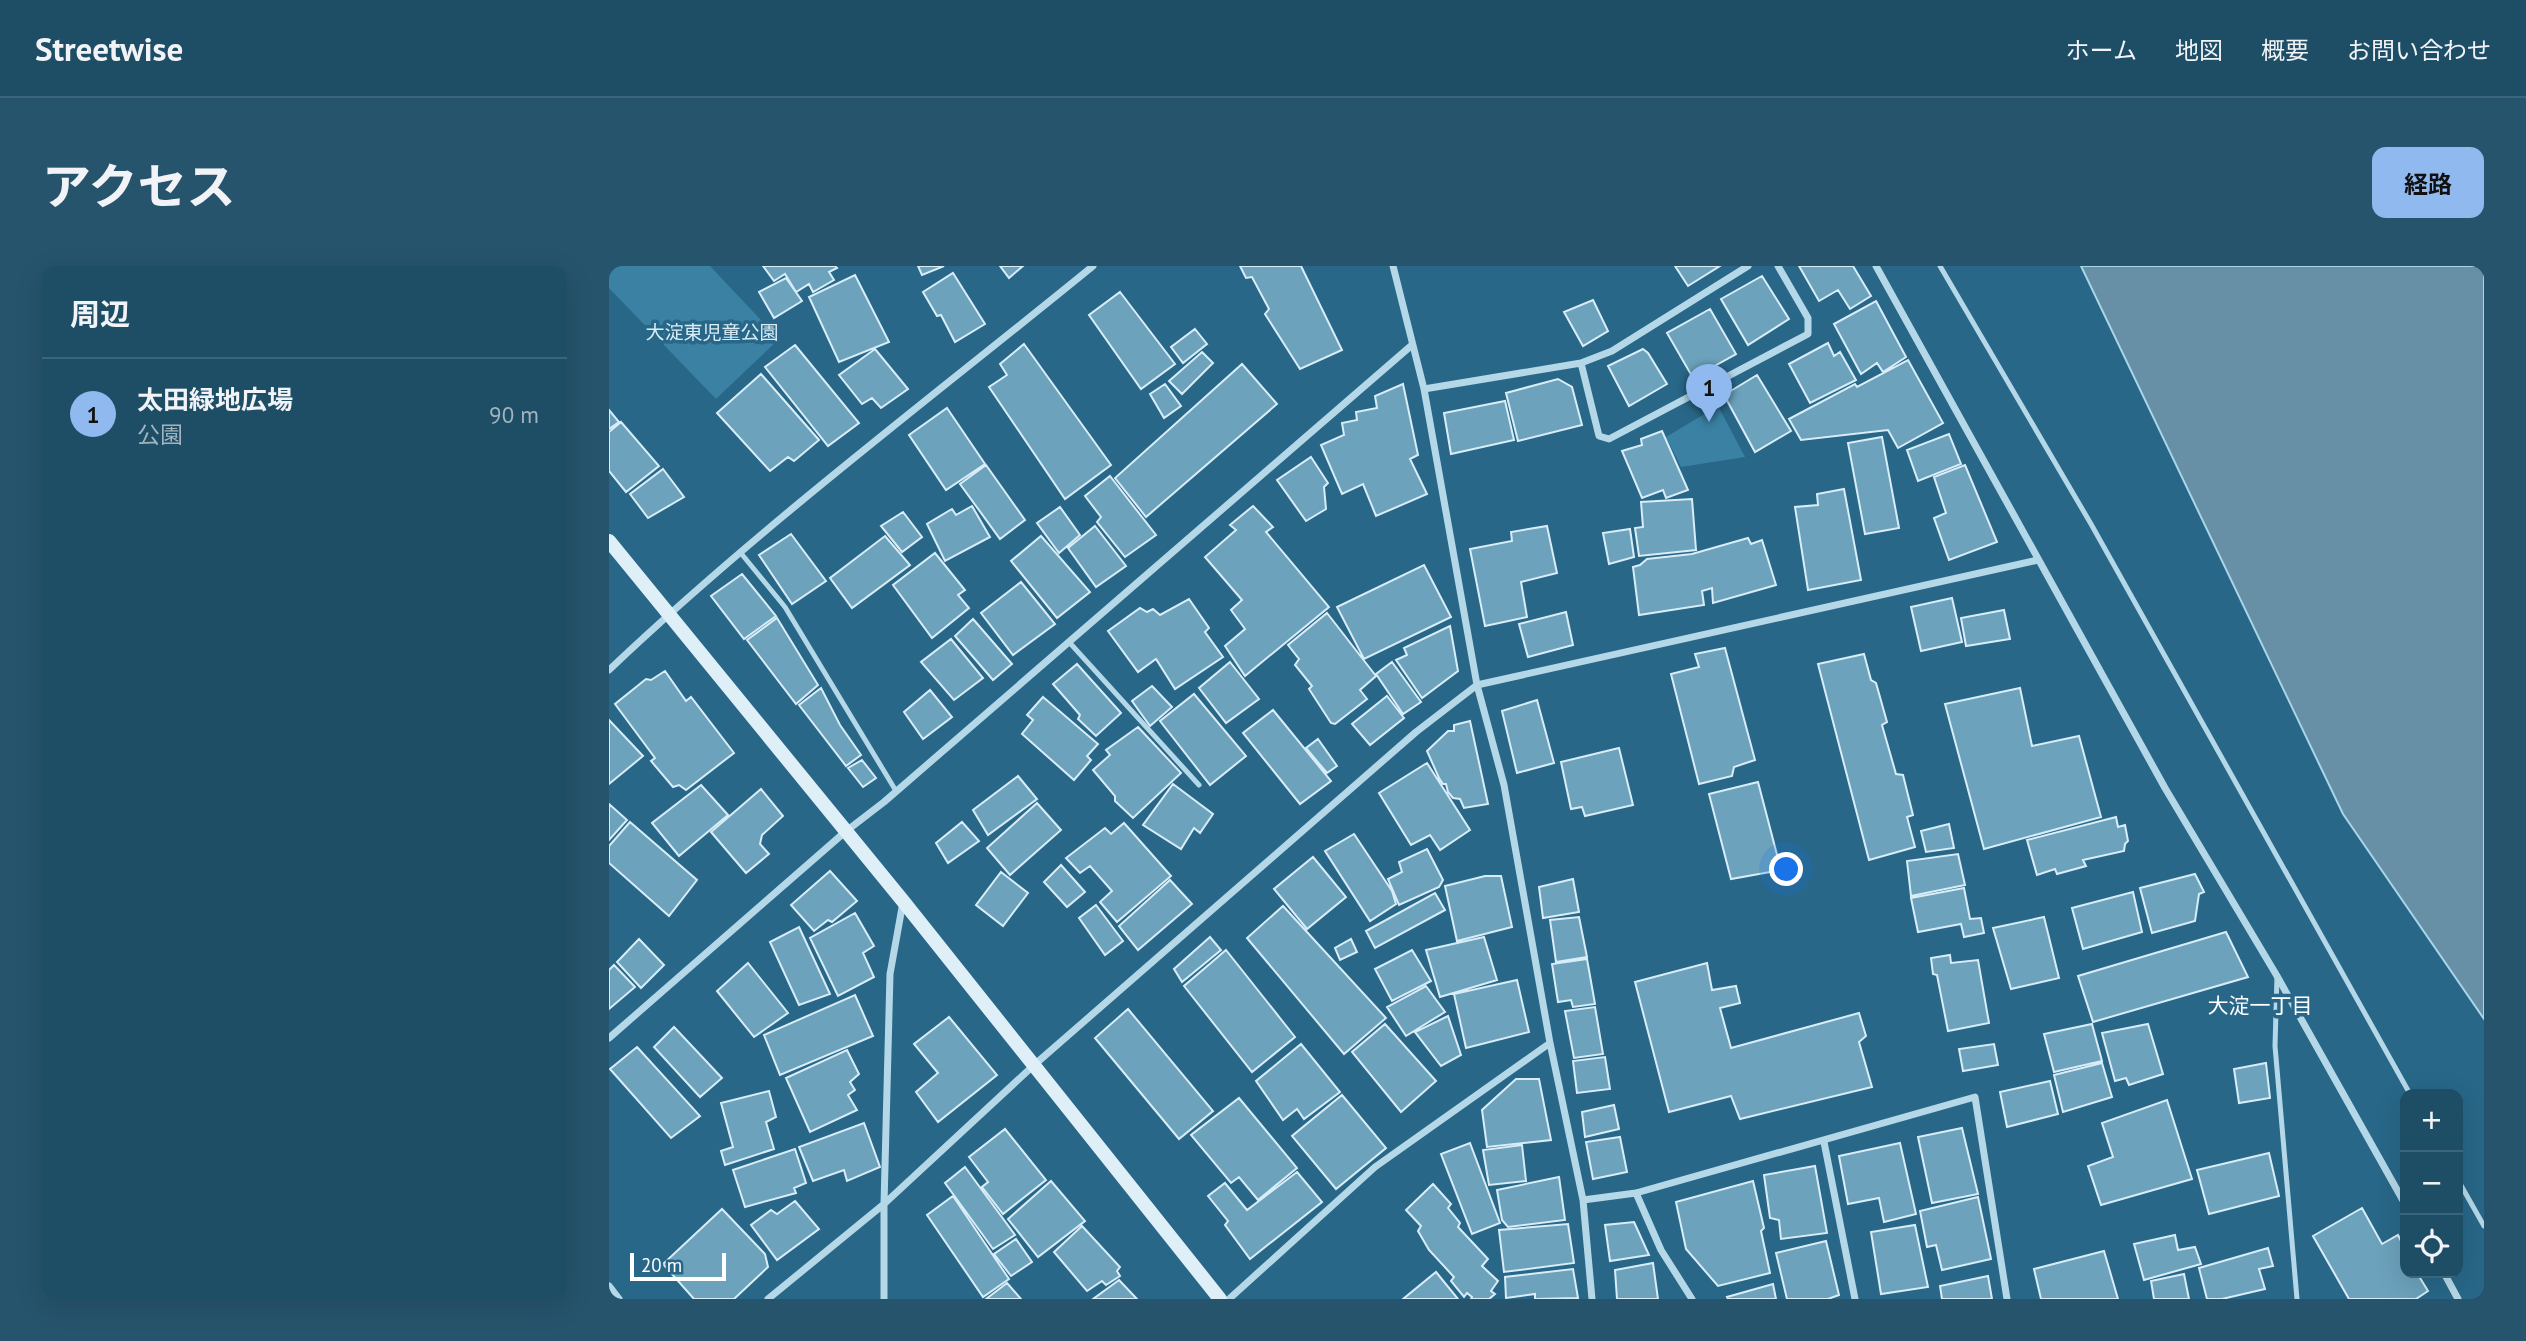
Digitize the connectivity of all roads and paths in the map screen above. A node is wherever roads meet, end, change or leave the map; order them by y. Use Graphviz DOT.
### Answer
graph roads {
  1 [pos="1093,266"];
  2 [pos="1393,266"];
  3 [pos="1748,266"];
  4 [pos="1779,266"];
  5 [pos="1876,266"];
  6 [pos="1940,266"];
  7 [pos="1412,345"];
  8 [pos="1581,363"];
  9 [pos="1424,389"];
  10 [pos="609,541"];
  11 [pos="740,552"];
  12 [pos="2038,560"];
  13 [pos="668,614"];
  14 [pos="1069,642"];
  15 [pos="609,670"];
  16 [pos="1477,685"];
  17 [pos="1199,785"];
  18 [pos="897,792"];
  19 [pos="845,832"];
  20 [pos="903,901"];
  21 [pos="2277,976"];
  22 [pos="609,1038"];
  23 [pos="1550,1043"];
  24 [pos="1033,1066"];
  25 [pos="2407,1089"];
  26 [pos="1824,1142"];
  27 [pos="2463,1189"];
  28 [pos="1636,1193"];
  29 [pos="2400,1196"];
  30 [pos="1583,1200"];
  31 [pos="884,1204"];
  32 [pos="2484,1227"];
  33 [pos="2447,1278"];
  34 [pos="609,1286"];
  35 [pos="619,1299"];
  36 [pos="768,1299"];
  37 [pos="884,1299"];
  38 [pos="1220,1299"];
  39 [pos="1229,1299"];
  40 [pos="1592,1299"];
  41 [pos="1692,1299"];
  42 [pos="1855,1299"];
  43 [pos="2007,1299"];
  44 [pos="2297,1299"];
  45 [pos="2458,1299"];
  1 -- 11 [label="street"];
  2 -- 7 [label="street"];
  3 -- 8 [label="street"];
  4 -- 8 [label="street"];
  5 -- 12 [label="street"];
  6 -- 25 [label="lane"];
  7 -- 9 [label="street"];
  7 -- 14 [label="street"];
  8 -- 9 [label="street"];
  9 -- 16 [label="street"];
  10 -- 13 [label="street"];
  11 -- 13 [label="street"];
  11 -- 18 [label="lane"];
  12 -- 16 [label="street"];
  12 -- 21 [label="street"];
  13 -- 15 [label="street"];
  13 -- 19 [label="street"];
  14 -- 17 [label="lane"];
  14 -- 18 [label="street"];
  16 -- 23 [label="street"];
  16 -- 24 [label="street"];
  18 -- 19 [label="street"];
  19 -- 20 [label="street"];
  19 -- 22 [label="street"];
  20 -- 24 [label="street"];
  20 -- 31 [label="street"];
  21 -- 29 [label="street"];
  21 -- 44 [label="lane"];
  23 -- 30 [label="street"];
  23 -- 39 [label="street"];
  24 -- 31 [label="street"];
  24 -- 38 [label="street"];
  26 -- 28 [label="street"];
  26 -- 42 [label="street"];
  26 -- 43 [label="street"];
  27 -- 32 [label="lane"];
  28 -- 30 [label="street"];
  28 -- 41 [label="street"];
  30 -- 40 [label="street"];
  31 -- 36 [label="street"];
  31 -- 37 [label="street"];
  33 -- 45 [label="street"];
  34 -- 35 [label="street"];
}
